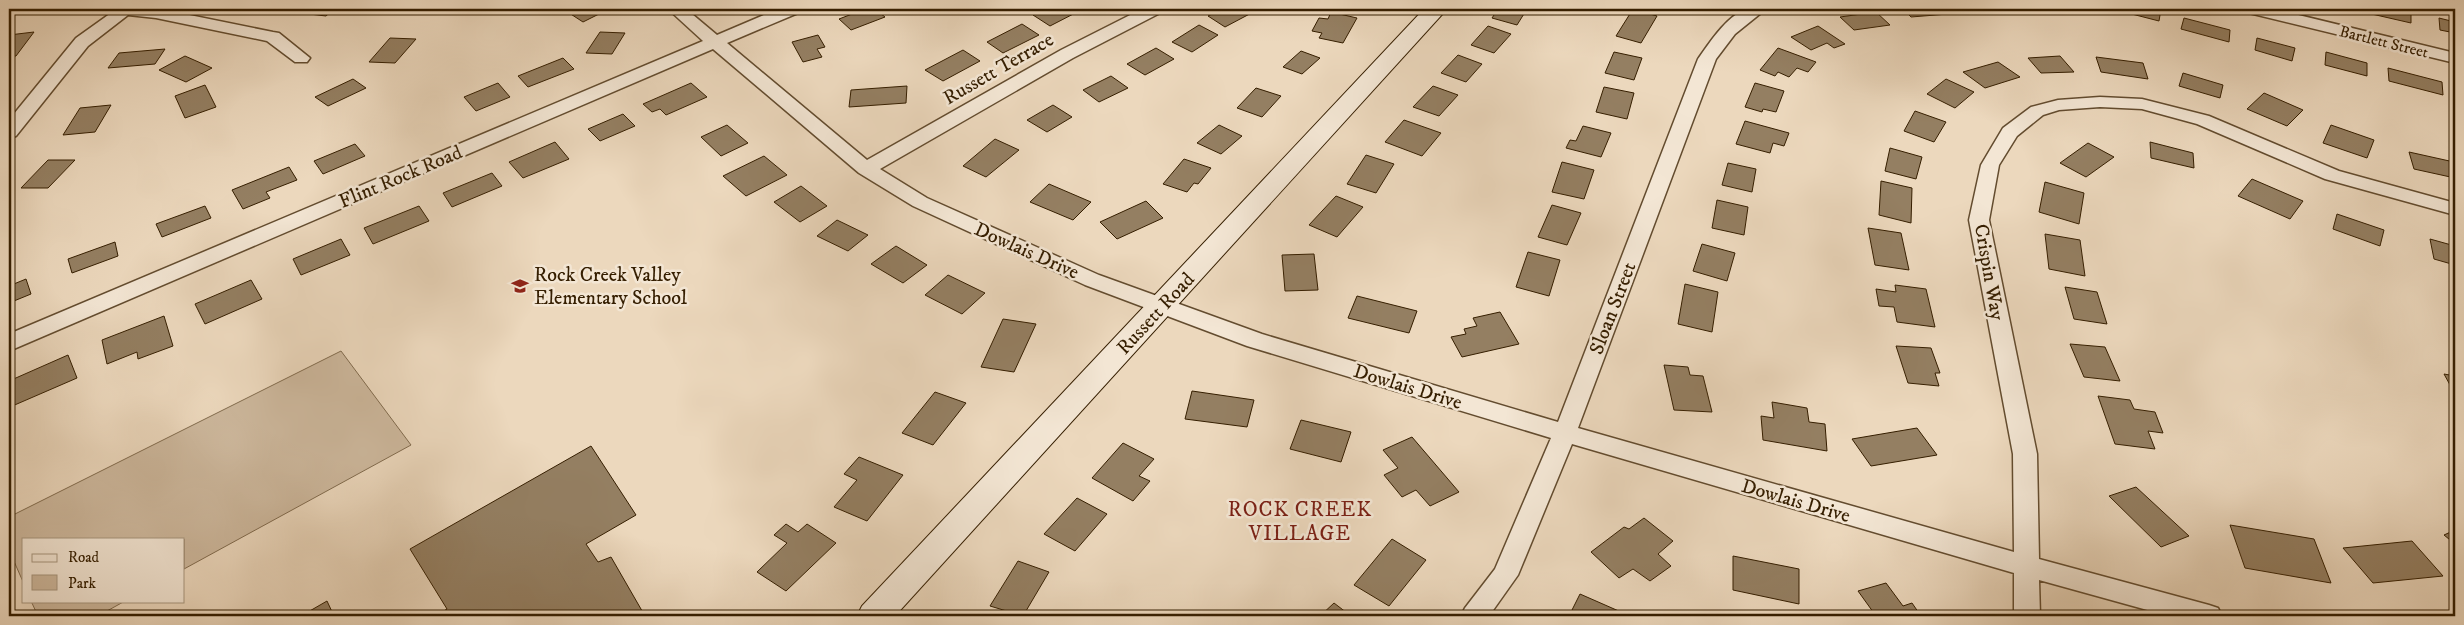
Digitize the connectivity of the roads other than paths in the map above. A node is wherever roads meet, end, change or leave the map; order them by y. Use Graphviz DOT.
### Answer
graph roads {
  1 [pos="122,9"];
  2 [pos="676,9"];
  3 [pos="792,9"];
  4 [pos="1154,9"];
  5 [pos="1436,9"];
  6 [pos="1758,9"];
  7 [pos="2255,9"];
  8 [pos="715,42"];
  9 [pos="301,58"];
  10 [pos="2455,58"];
  11 [pos="9,132"];
  12 [pos="866,169"];
  13 [pos="2455,209"];
  14 [pos="1160,307"];
  15 [pos="9,343"];
  16 [pos="1564,433"];
  17 [pos="2026,566"];
  18 [pos="874,616"];
  19 [pos="1474,616"];
  20 [pos="2027,616"];
  21 [pos="2209,616"];
  1 -- 9 [label="street"];
  1 -- 11 [label="street"];
  2 -- 8 [label="street, Dowlais Drive"];
  3 -- 8 [label="street, Flint Rock Road"];
  4 -- 12 [label="street, Russett Terrace"];
  5 -- 14 [label="street, Russett Road"];
  6 -- 16 [label="street, Sloan Street"];
  7 -- 10 [label="street, Bartlett Street"];
  8 -- 12 [label="street, Dowlais Drive"];
  8 -- 15 [label="street, Flint Rock Road"];
  12 -- 14 [label="street, Dowlais Drive"];
  13 -- 17 [label="street, Crispin Way"];
  14 -- 16 [label="street, Dowlais Drive"];
  14 -- 18 [label="street, Russett Road"];
  16 -- 17 [label="street, Dowlais Drive"];
  16 -- 19 [label="street, Sloan Street"];
  17 -- 20 [label="street, Crispin Way"];
  17 -- 21 [label="street, Dowlais Drive"];
}
